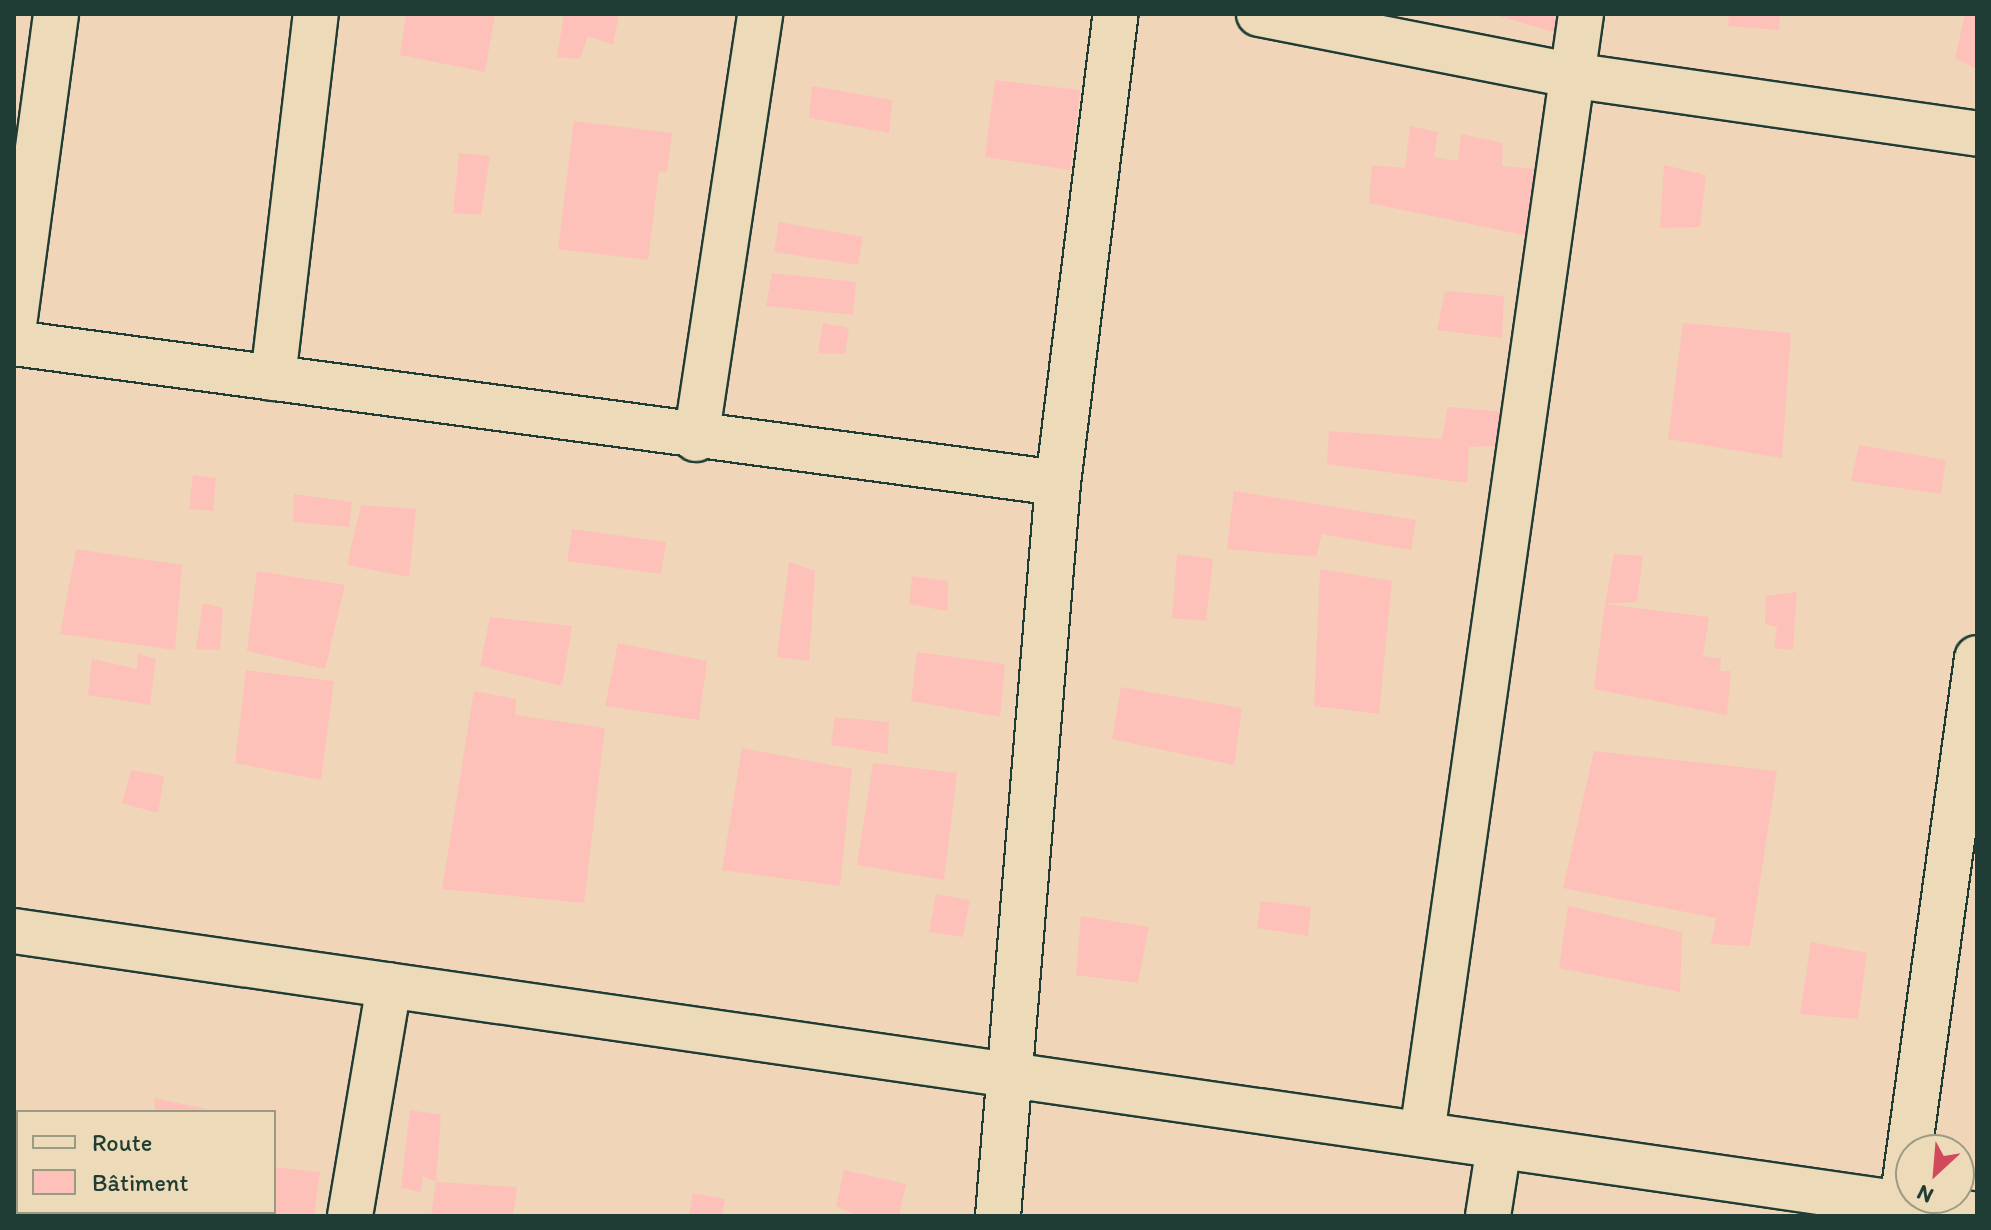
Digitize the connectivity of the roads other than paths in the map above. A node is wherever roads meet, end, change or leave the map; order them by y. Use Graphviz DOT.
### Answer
graph roads {
  1 [pos="56,14"];
  2 [pos="316,14"];
  3 [pos="760,14"];
  4 [pos="1116,14"];
  5 [pos="1259,14"];
  6 [pos="1581,14"];
  7 [pos="1570,75"];
  8 [pos="1977,134"];
  9 [pos="14,325"];
  10 [pos="14,343"];
  11 [pos="273,378"];
  12 [pos="696,439"];
  13 [pos="1058,483"];
  14 [pos="1976,676"];
  15 [pos="14,931"];
  16 [pos="389,985"];
  17 [pos="1009,1075"];
  18 [pos="1422,1134"];
  19 [pos="1944,1134"];
  20 [pos="1499,1146"];
  21 [pos="1895,1204"];
  22 [pos="350,1216"];
  23 [pos="998,1216"];
  24 [pos="1488,1216"];
  1 -- 9 [label="street"];
  2 -- 11 [label="street"];
  3 -- 12 [label="street"];
  4 -- 13 [label="street"];
  5 -- 7 [label="street"];
  6 -- 7 [label="street"];
  7 -- 8 [label="street"];
  7 -- 18 [label="street"];
  10 -- 11 [label="street"];
  11 -- 12 [label="street"];
  12 -- 13 [label="street"];
  13 -- 17 [label="street"];
  14 -- 19 [label="street"];
  15 -- 16 [label="street"];
  16 -- 17 [label="street"];
  16 -- 22 [label="street"];
  17 -- 18 [label="street"];
  17 -- 23 [label="street"];
  18 -- 20 [label="street"];
  20 -- 21 [label="street"];
  20 -- 24 [label="street"];
}
